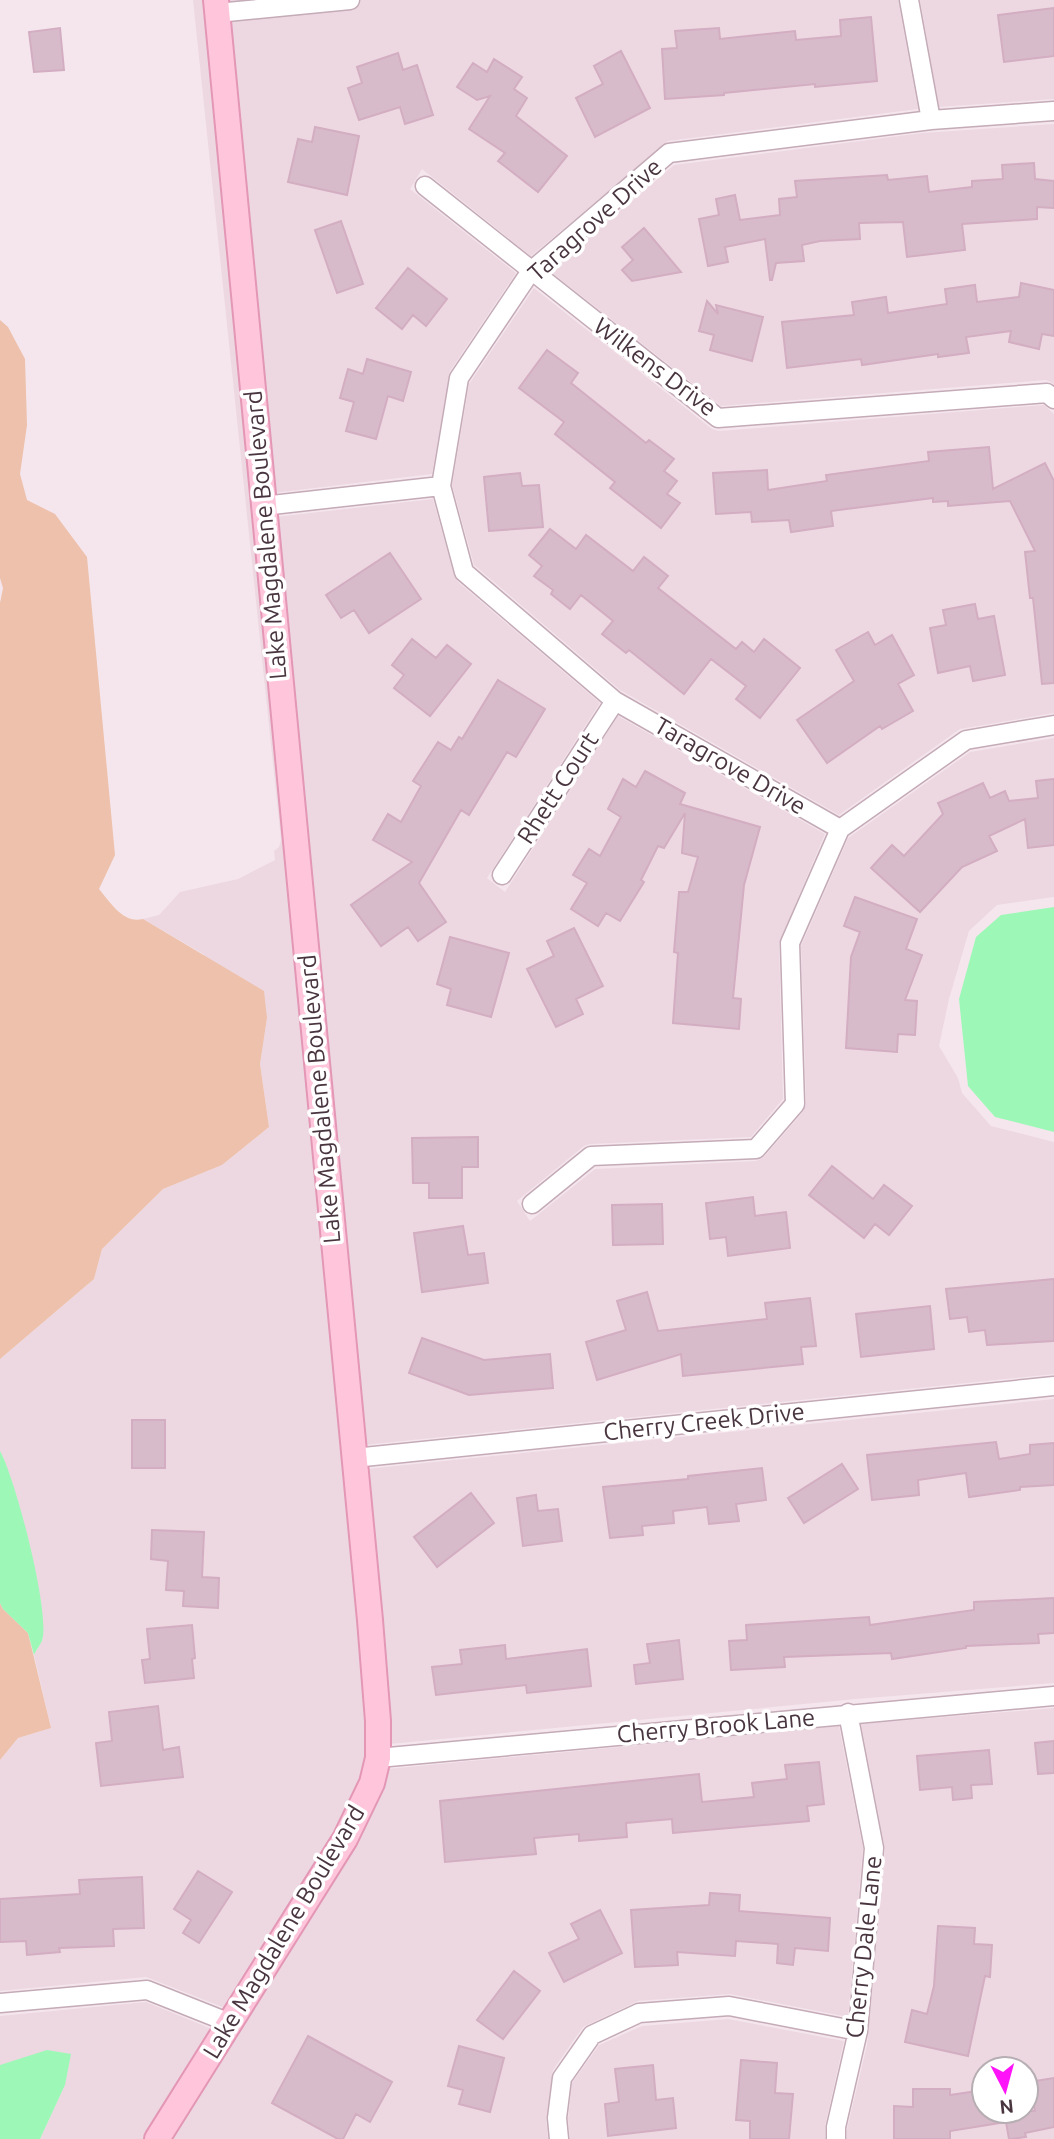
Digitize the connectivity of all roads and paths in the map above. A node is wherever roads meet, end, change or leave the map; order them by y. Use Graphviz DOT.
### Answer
graph roads {
  1 [pos="350,0"];
  2 [pos="909,0"];
  3 [pos="217,7"];
  4 [pos="1054,111"];
  5 [pos="931,120"];
  6 [pos="425,186"];
  7 [pos="531,271"];
  8 [pos="1054,399"];
  9 [pos="441,486"];
  10 [pos="263,506"];
  11 [pos="615,701"];
  12 [pos="1054,725"];
  13 [pos="840,829"];
  14 [pos="502,876"];
  15 [pos="532,1204"];
  16 [pos="1054,1386"];
  17 [pos="354,1458"];
  18 [pos="1054,1696"];
  19 [pos="848,1713"];
  20 [pos="378,1758"];
  21 [pos="0,2003"];
  22 [pos="230,2023"];
  23 [pos="858,2031"];
  24 [pos="157,2139"];
  25 [pos="559,2139"];
  26 [pos="836,2139"];
  1 -- 3 [label="street"];
  2 -- 5 [label="street"];
  3 -- 10 [label="street, Lake Magdalene Boulevard"];
  4 -- 5 [label="street, Taragrove Drive"];
  5 -- 7 [label="street, Taragrove Drive"];
  6 -- 7 [label="street, Wilkens Drive"];
  7 -- 8 [label="street, Wilkens Drive"];
  7 -- 9 [label="street, Taragrove Drive"];
  9 -- 10 [label="street"];
  9 -- 11 [label="street, Taragrove Drive"];
  10 -- 17 [label="street, Lake Magdalene Boulevard"];
  11 -- 13 [label="street, Taragrove Drive"];
  11 -- 14 [label="street, Rhett Court"];
  12 -- 13 [label="street"];
  13 -- 15 [label="street"];
  16 -- 17 [label="street, Cherry Creek Drive"];
  17 -- 20 [label="street, Lake Magdalene Boulevard"];
  18 -- 19 [label="street, Cherry Brook Lane"];
  19 -- 20 [label="street, Cherry Brook Lane"];
  19 -- 23 [label="street, Cherry Dale Lane"];
  20 -- 22 [label="street, Lake Magdalene Boulevard"];
  21 -- 22 [label="street"];
  22 -- 24 [label="street, Lake Magdalene Boulevard"];
  23 -- 25 [label="street"];
  23 -- 26 [label="street, Cherry Dale Lane"];
}
